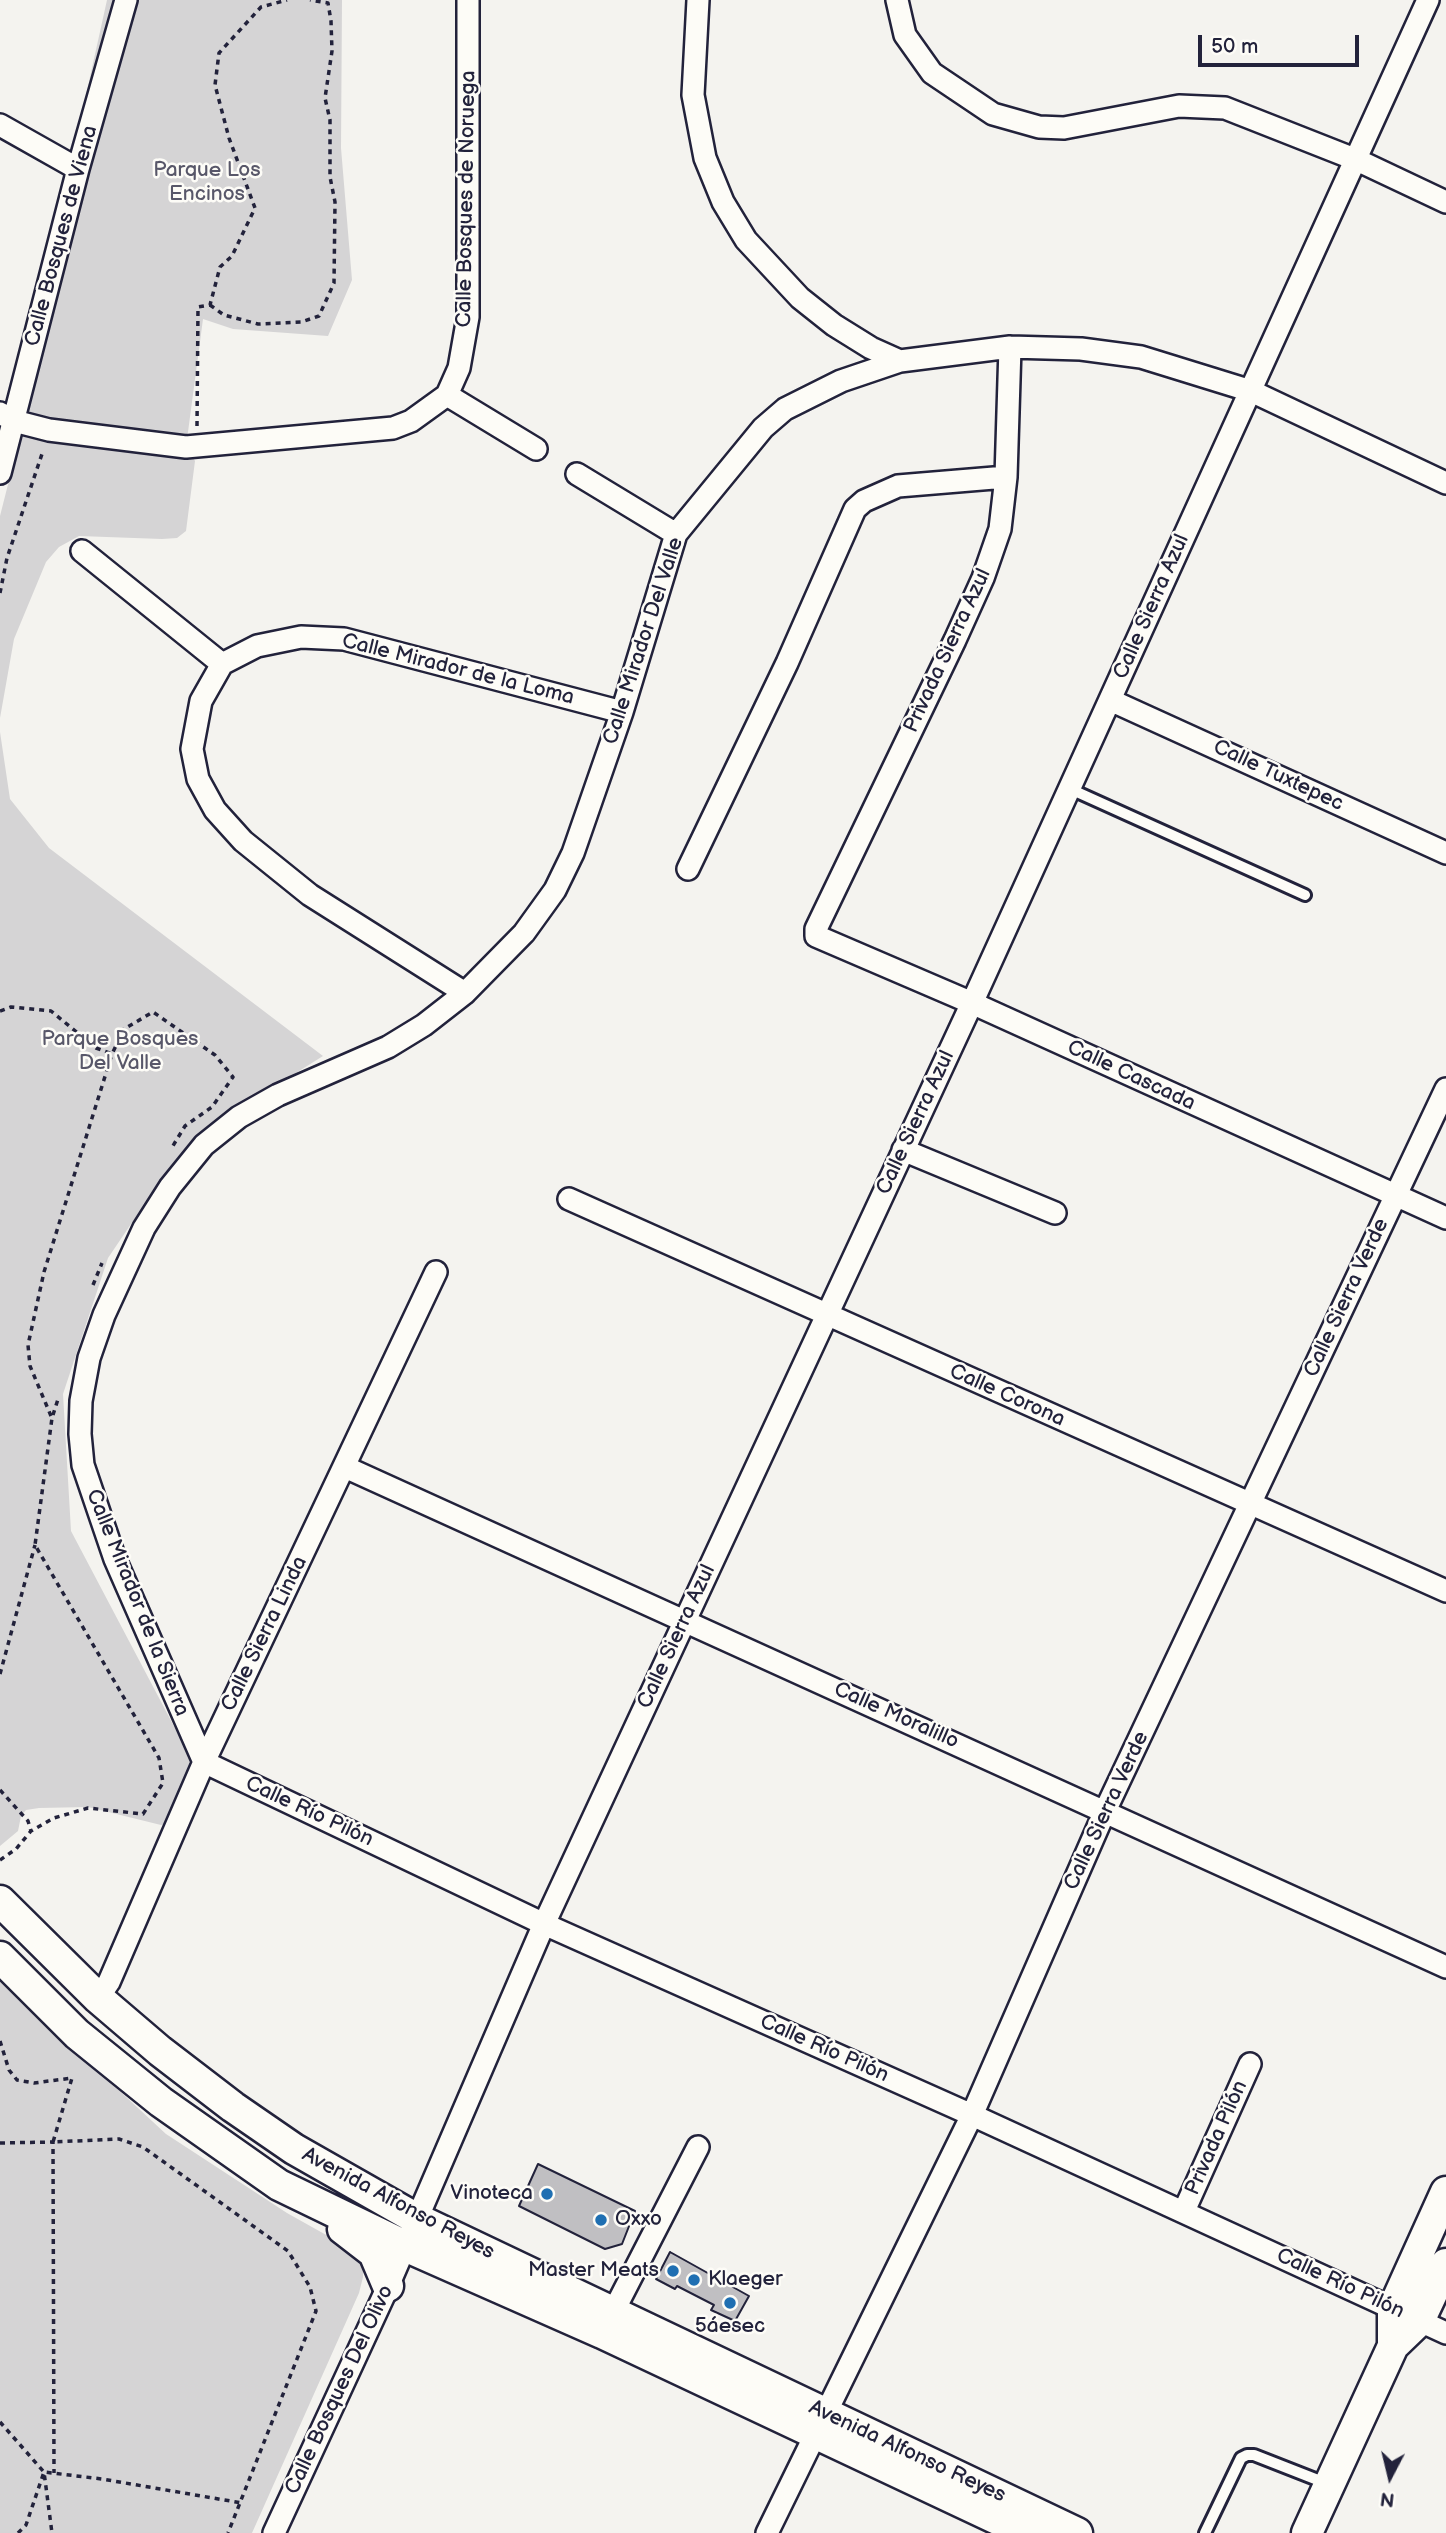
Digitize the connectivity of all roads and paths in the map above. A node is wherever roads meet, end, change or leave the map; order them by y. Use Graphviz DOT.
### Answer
graph roads {
  1 [pos="126,0"];
  2 [pos="259,0"];
  3 [pos="287,0"];
  4 [pos="310,0"];
  5 [pos="468,0"];
  6 [pos="698,0"];
  7 [pos="897,0"];
  8 [pos="1428,0"];
  9 [pos="328,1"];
  10 [pos="261,6"];
  11 [pos="0,125"];
  12 [pos="1357,160"];
  13 [pos="78,169"];
  14 [pos="1446,202"];
  15 [pos="210,305"];
  16 [pos="1010,347"];
  17 [pos="900,361"];
  18 [pos="1251,391"];
  19 [pos="447,395"];
  20 [pos="7,417"];
  21 [pos="197,428"];
  22 [pos="45,445"];
  23 [pos="536,449"];
  24 [pos="0,473"];
  25 [pos="577,474"];
  26 [pos="1006,477"];
  27 [pos="1446,483"];
  28 [pos="676,534"];
  29 [pos="82,551"];
  30 [pos="0,593"];
  31 [pos="222,664"];
  32 [pos="1110,700"];
  33 [pos="622,712"];
  34 [pos="1068,788"];
  35 [pos="1446,853"];
  36 [pos="688,869"];
  37 [pos="1305,895"];
  38 [pos="816,936"];
  39 [pos="465,993"];
  40 [pos="972,1003"];
  41 [pos="0,1011"];
  42 [pos="113,1054"];
  43 [pos="1446,1089"];
  44 [pos="903,1150"];
  45 [pos="164,1160"];
  46 [pos="1396,1194"];
  47 [pos="569,1199"];
  48 [pos="1055,1213"];
  49 [pos="1446,1218"];
  50 [pos="109,1252"];
  51 [pos="436,1272"];
  52 [pos="92,1287"];
  53 [pos="827,1316"];
  54 [pos="60,1392"];
  55 [pos="52,1418"];
  56 [pos="345,1467"];
  57 [pos="1251,1504"];
  58 [pos="35,1545"];
  59 [pos="1446,1591"];
  60 [pos="685,1621"];
  61 [pos="0,1674"];
  62 [pos="204,1762"];
  63 [pos="0,1790"];
  64 [pos="1105,1811"];
  65 [pos="31,1831"];
  66 [pos="0,1860"];
  67 [pos="0,1901"];
  68 [pos="544,1924"];
  69 [pos="0,1957"];
  70 [pos="1446,1967"];
  71 [pos="98,1998"];
  72 [pos="0,2040"];
  73 [pos="1250,2064"];
  74 [pos="972,2115"];
  75 [pos="53,2142"];
  76 [pos="0,2143"];
  77 [pos="698,2147"];
  78 [pos="279,2185"];
  79 [pos="1446,2192"];
  80 [pos="1184,2211"];
  81 [pos="417,2219"];
  82 [pos="405,2246"];
  83 [pos="1446,2264"];
  84 [pos="388,2286"];
  85 [pos="1406,2315"];
  86 [pos="608,2323"];
  87 [pos="1446,2333"];
  88 [pos="0,2422"];
  89 [pos="820,2424"];
  90 [pos="44,2472"];
  91 [pos="54,2473"];
  92 [pos="1330,2485"];
  93 [pos="242,2503"];
  94 [pos="278,2532"];
  95 [pos="18,2533"];
  96 [pos="52,2533"];
  97 [pos="228,2533"];
  98 [pos="767,2533"];
  99 [pos="1027,2533"];
  100 [pos="1077,2533"];
  101 [pos="1205,2533"];
  102 [pos="1307,2533"];
  1 -- 13 [label="street, Calle Bosques de Viena"];
  2 -- 10 [label="path"];
  3 -- 10 [label="path"];
  4 -- 9 [label="path"];
  5 -- 19 [label="street, Calle Bosques de Noruega"];
  6 -- 17 [label="street"];
  7 -- 12 [label="street"];
  8 -- 12 [label="street, Calle Sierra Azul"];
  9 -- 15 [label="path"];
  10 -- 15 [label="path"];
  11 -- 13 [label="street"];
  12 -- 14 [label="street"];
  12 -- 18 [label="street, Calle Sierra Azul"];
  13 -- 20 [label="street, Calle Bosques de Viena"];
  15 -- 21 [label="path"];
  16 -- 17 [label="street"];
  16 -- 18 [label="street"];
  16 -- 26 [label="street, Privada Sierra Azul"];
  17 -- 28 [label="street, Calle Mirador Del Valle"];
  18 -- 27 [label="street"];
  18 -- 32 [label="street, Calle Sierra Azul"];
  19 -- 20 [label="street"];
  19 -- 23 [label="street"];
  20 -- 24 [label="street, Calle Bosques de Viena"];
  22 -- 30 [label="path"];
  25 -- 28 [label="street"];
  26 -- 36 [label="street"];
  26 -- 38 [label="street, Privada Sierra Azul"];
  28 -- 33 [label="street, Calle Mirador Del Valle"];
  29 -- 31 [label="street"];
  31 -- 33 [label="street, Calle Mirador de la Loma"];
  31 -- 39 [label="street"];
  32 -- 34 [label="street, Calle Sierra Azul"];
  32 -- 35 [label="street, Calle Tuxtepec"];
  33 -- 39 [label="street, Calle Mirador Del Valle"];
  34 -- 37 [label="lane"];
  34 -- 40 [label="street, Calle Sierra Azul"];
  38 -- 40 [label="street, Calle Cascada"];
  39 -- 62 [label="street, Calle Mirador de la Sierra"];
  40 -- 44 [label="street, Calle Sierra Azul"];
  40 -- 46 [label="street, Calle Cascada"];
  41 -- 42 [label="path"];
  42 -- 45 [label="path"];
  42 -- 55 [label="path"];
  43 -- 46 [label="street, Calle Sierra Verde"];
  44 -- 48 [label="street"];
  44 -- 53 [label="street, Calle Sierra Azul"];
  46 -- 49 [label="street, Calle Cascada"];
  46 -- 57 [label="street, Calle Sierra Verde"];
  47 -- 53 [label="street, Calle Corona"];
  50 -- 52 [label="path"];
  51 -- 56 [label="street, Calle Sierra Linda"];
  53 -- 57 [label="street, Calle Corona"];
  53 -- 60 [label="street, Calle Sierra Azul"];
  54 -- 55 [label="path"];
  55 -- 58 [label="path"];
  56 -- 60 [label="street, Calle Moralillo"];
  56 -- 62 [label="street, Calle Sierra Linda"];
  57 -- 59 [label="street, Calle Corona"];
  57 -- 64 [label="street, Calle Sierra Verde"];
  58 -- 61 [label="path"];
  58 -- 65 [label="path"];
  60 -- 64 [label="street, Calle Moralillo"];
  60 -- 68 [label="street, Calle Sierra Azul"];
  62 -- 68 [label="street, Calle Río Pilón"];
  62 -- 71 [label="street, Calle Sierra Linda"];
  63 -- 65 [label="path"];
  64 -- 70 [label="street, Calle Moralillo"];
  64 -- 74 [label="street, Calle Sierra Verde"];
  65 -- 66 [label="path"];
  67 -- 71 [label="main road, Avenida Alfonso Reyes"];
  68 -- 74 [label="street, Calle Río Pilón"];
  68 -- 81 [label="street, Calle Sierra Azul"];
  69 -- 78 [label="main road, Avenida Alfonso Reyes"];
  71 -- 81 [label="main road, Avenida Alfonso Reyes"];
  72 -- 75 [label="path"];
  73 -- 80 [label="street, Privada Pilón"];
  74 -- 80 [label="street, Calle Río Pilón"];
  74 -- 89 [label="street, Calle Sierra Verde"];
  75 -- 76 [label="path"];
  75 -- 91 [label="path"];
  75 -- 93 [label="path"];
  77 -- 86 [label="street"];
  78 -- 82 [label="main road, Avenida Alfonso Reyes"];
  78 -- 84 [label="main road"];
  79 -- 85 [label="main road"];
  80 -- 85 [label="street, Calle Río Pilón"];
  81 -- 82 [label="street, Calle Sierra Azul"];
  81 -- 86 [label="main road, Avenida Alfonso Reyes"];
  82 -- 84 [label="street, Calle Bosques Del Olivo"];
  82 -- 86 [label="main road, Avenida Alfonso Reyes"];
  83 -- 85 [label="main road"];
  84 -- 94 [label="street, Calle Bosques Del Olivo"];
  85 -- 87 [label="street, Calle Río Pilón"];
  85 -- 92 [label="main road"];
  86 -- 89 [label="main road, Avenida Alfonso Reyes"];
  88 -- 90 [label="path"];
  89 -- 98 [label="street, Calle Sierra Verde"];
  89 -- 99 [label="main road, Avenida Alfonso Reyes"];
  89 -- 100 [label="main road, Avenida Alfonso Reyes"];
  90 -- 91 [label="path"];
  90 -- 95 [label="path"];
  90 -- 96 [label="path"];
  91 -- 93 [label="path"];
  92 -- 101 [label="lane"];
  92 -- 102 [label="main road"];
  93 -- 97 [label="path"];
}
